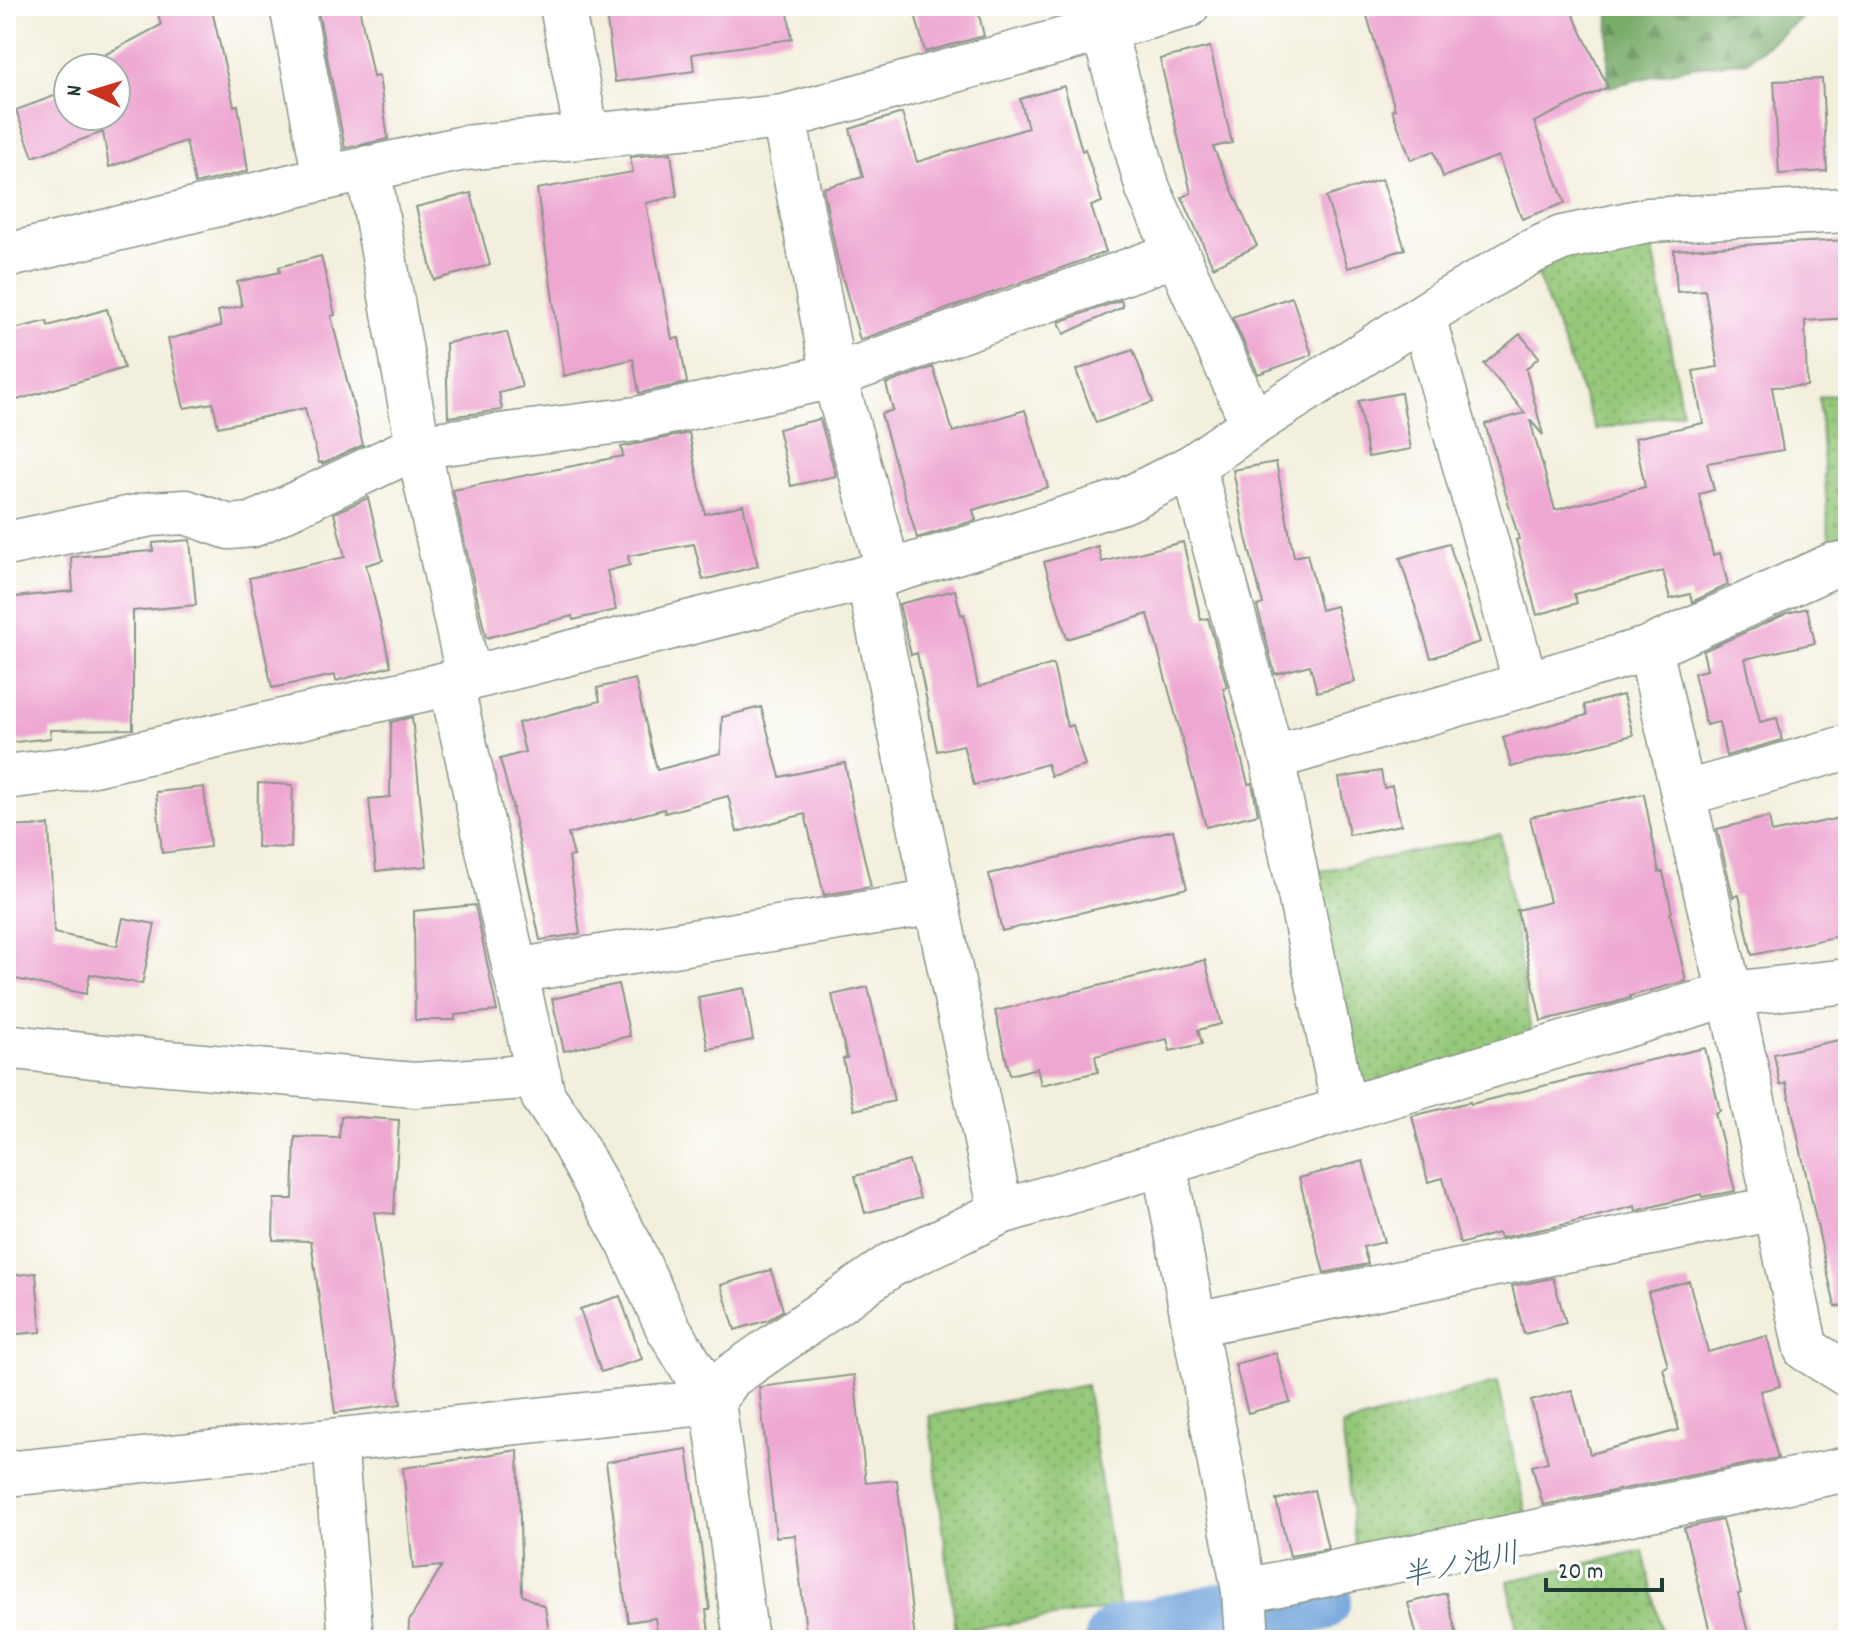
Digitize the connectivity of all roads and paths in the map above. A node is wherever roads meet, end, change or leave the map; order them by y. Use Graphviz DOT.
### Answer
graph roads {
  1 [pos="292,6"];
  2 [pos="562,6"];
  3 [pos="1187,6"];
  4 [pos="1085,23"];
  5 [pos="784,117"];
  6 [pos="587,135"];
  7 [pos="368,168"];
  8 [pos="325,178"];
  9 [pos="1848,210"];
  10 [pos="1176,254"];
  11 [pos="6,256"];
  12 [pos="1423,316"];
  13 [pos="834,376"];
  14 [pos="1253,424"];
  15 [pos="418,446"];
  16 [pos="1193,466"];
  17 [pos="6,544"];
  18 [pos="1848,563"];
  19 [pos="878,574"];
  20 [pos="1650,648"];
  21 [pos="460,681"];
  22 [pos="1526,684"];
  23 [pos="1848,747"];
  24 [pos="1272,758"];
  25 [pos="6,777"];
  26 [pos="1683,794"];
  27 [pos="936,902"];
  28 [pos="515,971"];
  29 [pos="1848,981"];
  30 [pos="1730,994"];
  31 [pos="6,1046"];
  32 [pos="539,1076"];
  33 [pos="1344,1109"];
  34 [pos="1164,1163"];
  35 [pos="1777,1208"];
  36 [pos="1001,1212"];
  37 [pos="1194,1324"];
  38 [pos="1848,1375"];
  39 [pos="713,1402"];
  40 [pos="335,1441"];
  41 [pos="1848,1469"];
  42 [pos="6,1474"];
  43 [pos="1244,1591"];
  44 [pos="351,1640"];
  45 [pos="746,1640"];
  46 [pos="1247,1640"];
  1 -- 8 [label="street"];
  2 -- 6 [label="street"];
  3 -- 4 [label="street"];
  4 -- 5 [label="street"];
  4 -- 10 [label="street"];
  5 -- 6 [label="street"];
  5 -- 13 [label="street"];
  6 -- 7 [label="street"];
  7 -- 8 [label="street"];
  7 -- 15 [label="street"];
  8 -- 11 [label="street"];
  9 -- 12 [label="street"];
  10 -- 13 [label="street"];
  10 -- 14 [label="street"];
  12 -- 14 [label="street"];
  12 -- 22 [label="street"];
  13 -- 15 [label="street"];
  13 -- 19 [label="street"];
  14 -- 16 [label="street"];
  15 -- 17 [label="street"];
  15 -- 21 [label="street"];
  16 -- 19 [label="street"];
  16 -- 24 [label="street"];
  18 -- 20 [label="street"];
  19 -- 21 [label="street"];
  19 -- 27 [label="street"];
  20 -- 22 [label="street"];
  20 -- 26 [label="street"];
  21 -- 25 [label="street"];
  21 -- 28 [label="street"];
  22 -- 24 [label="street"];
  23 -- 26 [label="street"];
  24 -- 33 [label="street"];
  26 -- 30 [label="street"];
  27 -- 28 [label="street"];
  27 -- 36 [label="street"];
  28 -- 32 [label="street"];
  29 -- 30 [label="street"];
  30 -- 33 [label="street"];
  30 -- 35 [label="street"];
  31 -- 32 [label="street"];
  32 -- 39 [label="street"];
  33 -- 34 [label="street"];
  34 -- 36 [label="street"];
  34 -- 37 [label="street"];
  35 -- 37 [label="street"];
  35 -- 38 [label="street"];
  36 -- 39 [label="street"];
  37 -- 43 [label="street"];
  39 -- 40 [label="street"];
  39 -- 45 [label="street"];
  40 -- 42 [label="street"];
  40 -- 44 [label="street"];
  41 -- 43 [label="street"];
  43 -- 46 [label="street"];
}
